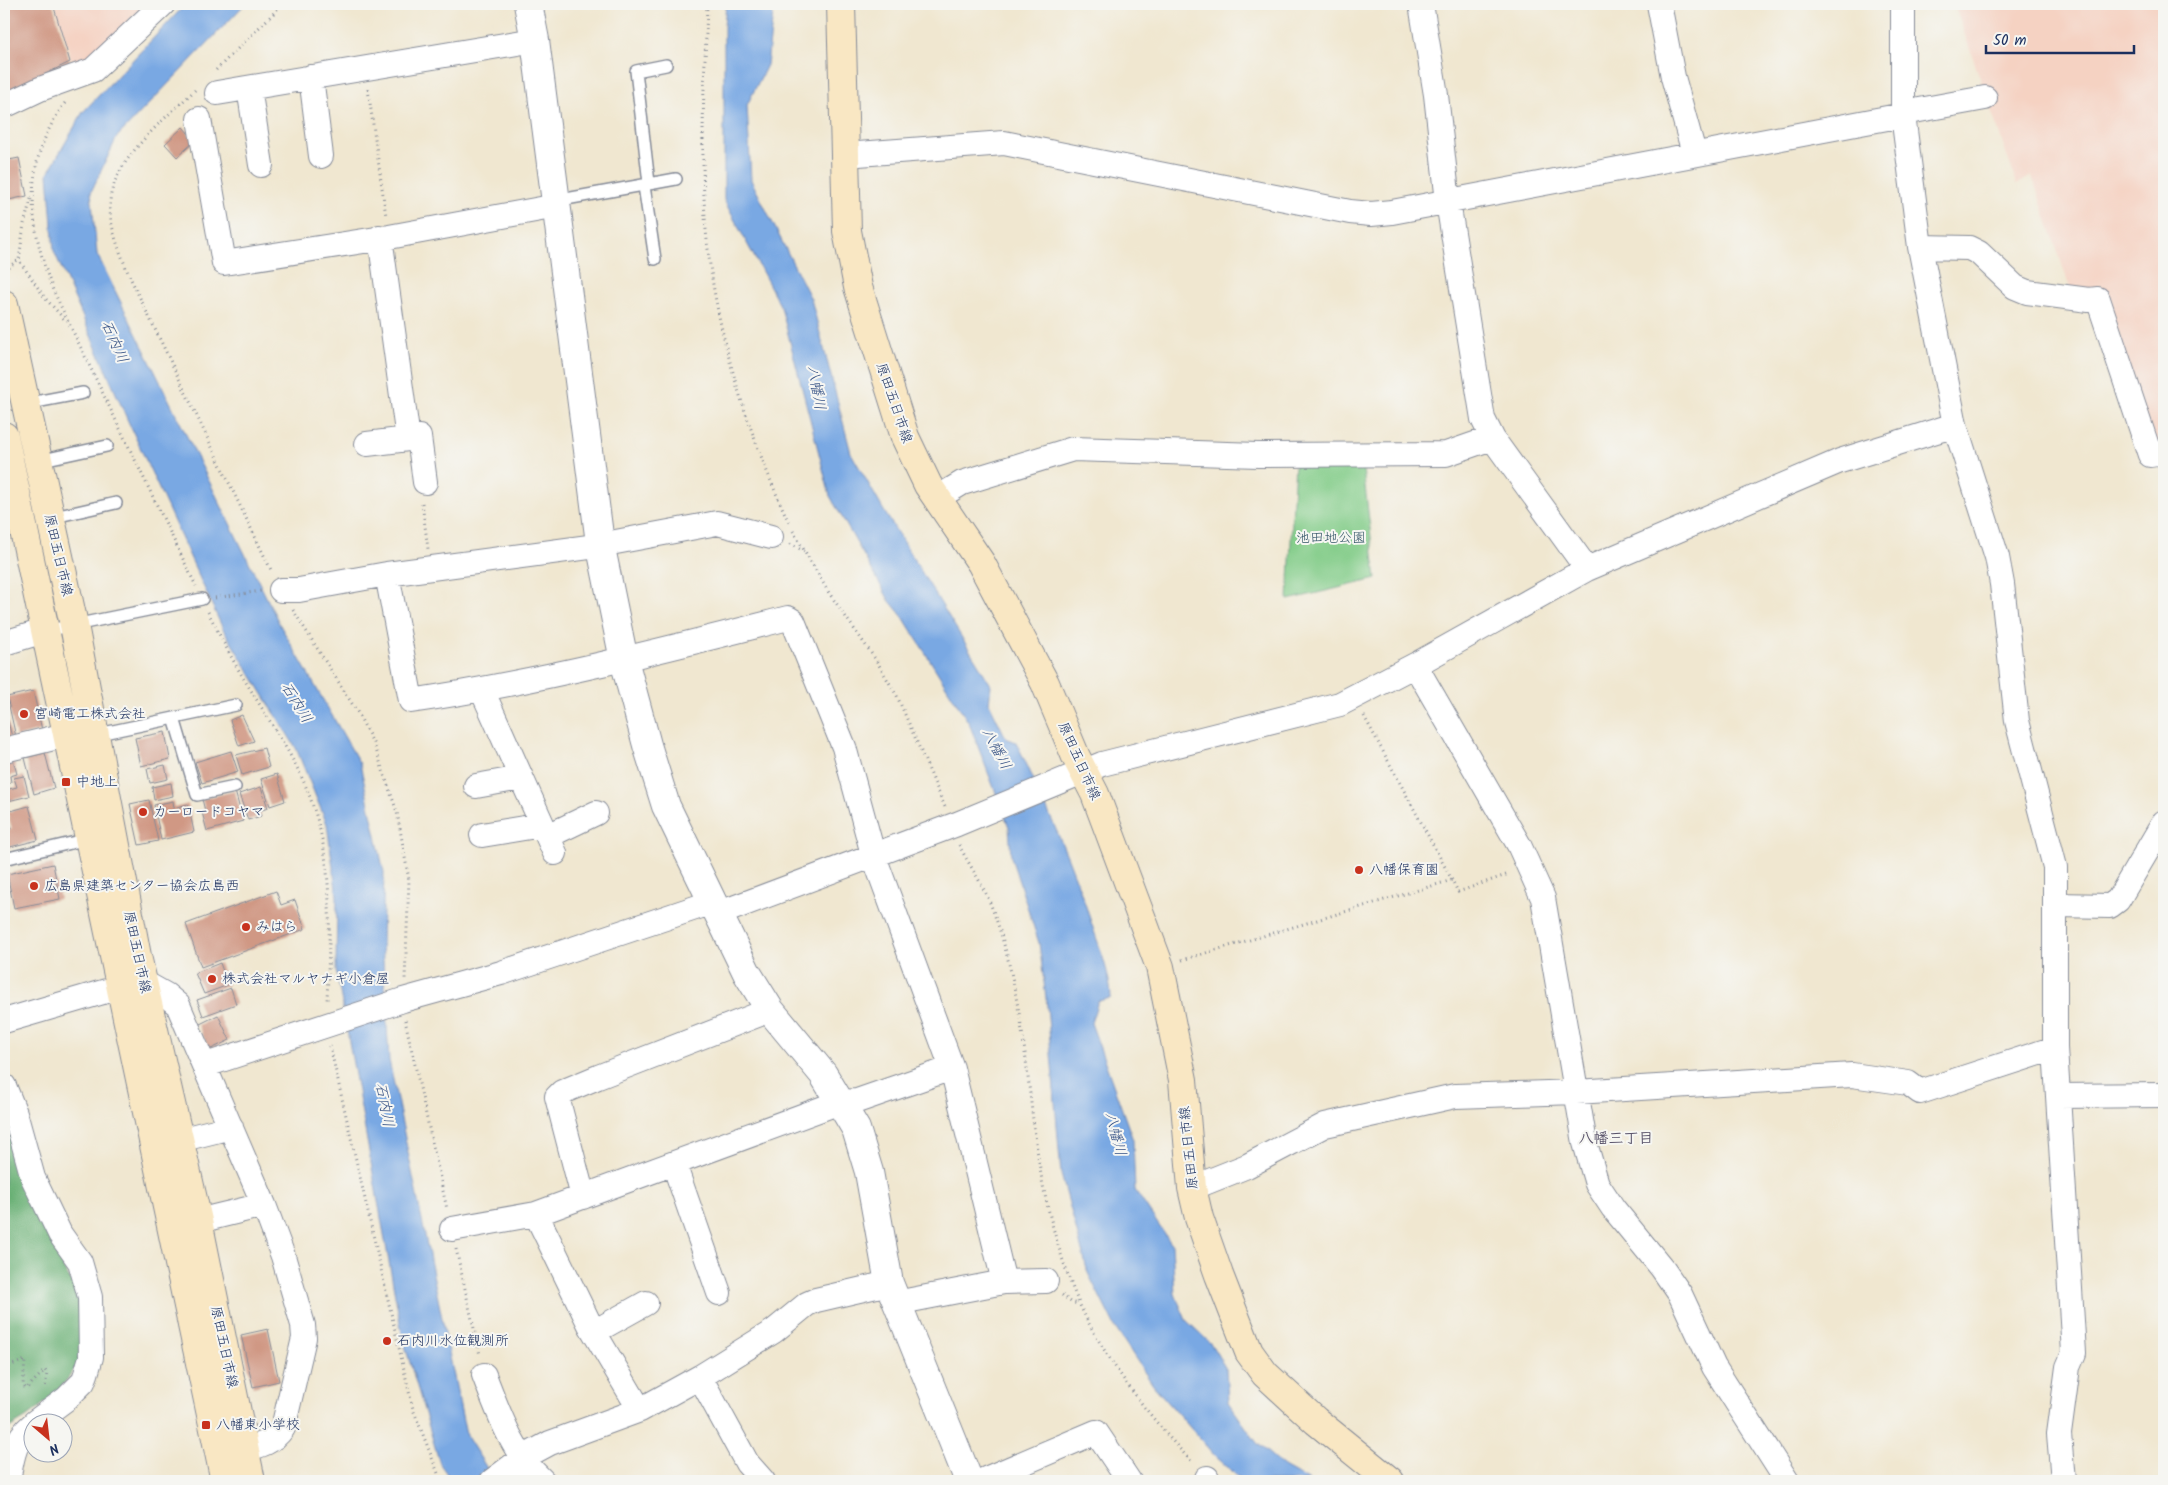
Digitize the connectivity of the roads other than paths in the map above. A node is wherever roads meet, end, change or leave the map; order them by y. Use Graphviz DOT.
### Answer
graph roads {
  1 [pos="163,4"];
  2 [pos="528,4"];
  3 [pos="841,4"];
  4 [pos="1421,4"];
  5 [pos="1659,4"];
  6 [pos="1903,4"];
  7 [pos="535,40"];
  8 [pos="666,65"];
  9 [pos="311,78"];
  10 [pos="209,85"];
  11 [pos="249,88"];
  12 [pos="1985,98"];
  13 [pos="4,106"];
  14 [pos="1903,114"];
  15 [pos="199,119"];
  16 [pos="1694,153"];
  17 [pos="845,155"];
  18 [pos="321,156"];
  19 [pos="261,165"];
  20 [pos="676,180"];
  21 [pos="646,184"];
  22 [pos="1448,202"];
  23 [pos="556,204"];
  24 [pos="384,237"];
  25 [pos="1920,247"];
  26 [pos="655,259"];
  27 [pos="4,304"];
  28 [pos="82,393"];
  29 [pos="25,404"];
  30 [pos="1955,425"];
  31 [pos="4,436"];
  32 [pos="1492,438"];
  33 [pos="408,439"];
  34 [pos="367,444"];
  35 [pos="107,446"];
  36 [pos="2164,453"];
  37 [pos="38,461"];
  38 [pos="423,489"];
  39 [pos="937,498"];
  40 [pos="116,504"];
  41 [pos="50,518"];
  42 [pos="771,537"];
  43 [pos="600,543"];
  44 [pos="1587,569"];
  45 [pos="387,574"];
  46 [pos="273,590"];
  47 [pos="205,599"];
  48 [pos="74,625"];
  49 [pos="44,631"];
  50 [pos="4,643"];
  51 [pos="624,660"];
  52 [pos="1415,665"];
  53 [pos="482,690"];
  54 [pos="236,705"];
  55 [pos="174,718"];
  56 [pos="66,734"];
  57 [pos="94,735"];
  58 [pos="4,750"];
  59 [pos="1079,774"];
  60 [pos="521,778"];
  61 [pos="476,786"];
  62 [pos="235,787"];
  63 [pos="596,813"];
  64 [pos="2164,822"];
  65 [pos="482,835"];
  66 [pos="549,838"];
  67 [pos="88,839"];
  68 [pos="873,854"];
  69 [pos="4,859"];
  70 [pos="2055,905"];
  71 [pos="720,913"];
  72 [pos="131,985"];
  73 [pos="770,1010"];
  74 [pos="4,1021"];
  75 [pos="2055,1048"];
  76 [pos="206,1065"];
  77 [pos="952,1068"];
  78 [pos="4,1086"];
  79 [pos="1576,1092"];
  80 [pos="2164,1095"];
  81 [pos="2058,1096"];
  82 [pos="840,1102"];
  83 [pos="231,1127"];
  84 [pos="179,1140"];
  85 [pos="674,1164"];
  86 [pos="1192,1188"];
  87 [pos="583,1197"];
  88 [pos="264,1205"];
  89 [pos="536,1214"];
  90 [pos="198,1221"];
  91 [pos="452,1229"];
  92 [pos="1046,1280"];
  93 [pos="1004,1282"];
  94 [pos="719,1293"];
  95 [pos="893,1293"];
  96 [pos="646,1303"];
  97 [pos="594,1332"];
  98 [pos="484,1375"];
  99 [pos="700,1377"];
  100 [pos="640,1410"];
  101 [pos="49,1412"];
  102 [pos="22,1433"];
  103 [pos="244,1449"];
  104 [pos="520,1461"];
  105 [pos="8,1481"];
  106 [pos="225,1481"];
  107 [pos="251,1481"];
  108 [pos="492,1481"];
  109 [pos="543,1481"];
  110 [pos="763,1481"];
  111 [pos="969,1481"];
  112 [pos="981,1481"];
  113 [pos="1130,1481"];
  114 [pos="1390,1481"];
  115 [pos="1787,1481"];
  116 [pos="2063,1481"];
  1 -- 13 [label="street"];
  2 -- 7 [label="street"];
  3 -- 17 [label="main road, 原田五日市線"];
  4 -- 22 [label="street"];
  5 -- 16 [label="street"];
  6 -- 14 [label="street"];
  7 -- 9 [label="street"];
  7 -- 23 [label="street"];
  8 -- 21 [label="lane"];
  9 -- 11 [label="street"];
  9 -- 18 [label="street"];
  10 -- 11 [label="street"];
  11 -- 19 [label="street"];
  12 -- 14 [label="street"];
  14 -- 16 [label="street"];
  14 -- 25 [label="street"];
  15 -- 24 [label="street"];
  16 -- 22 [label="street"];
  17 -- 22 [label="street"];
  17 -- 39 [label="main road, 原田五日市線"];
  20 -- 21 [label="lane"];
  21 -- 23 [label="lane"];
  21 -- 26 [label="lane"];
  22 -- 32 [label="street"];
  23 -- 24 [label="street"];
  23 -- 43 [label="street"];
  24 -- 33 [label="street"];
  25 -- 30 [label="street"];
  25 -- 36 [label="street"];
  27 -- 29 [label="main road, 原田五日市線"];
  28 -- 29 [label="lane"];
  29 -- 37 [label="main road, 原田五日市線"];
  30 -- 44 [label="street"];
  30 -- 70 [label="street"];
  31 -- 49 [label="main road, 原田五日市線"];
  32 -- 39 [label="street"];
  32 -- 44 [label="street"];
  33 -- 34 [label="street"];
  33 -- 38 [label="street"];
  35 -- 37 [label="lane"];
  37 -- 41 [label="main road, 原田五日市線"];
  39 -- 59 [label="main road, 原田五日市線"];
  40 -- 41 [label="lane"];
  41 -- 48 [label="main road, 原田五日市線"];
  42 -- 43 [label="street"];
  43 -- 45 [label="street"];
  43 -- 51 [label="street"];
  44 -- 52 [label="street"];
  45 -- 46 [label="street"];
  45 -- 53 [label="street"];
  47 -- 48 [label="lane"];
  48 -- 49 [label="lane"];
  48 -- 57 [label="main road, 原田五日市線"];
  49 -- 50 [label="street"];
  49 -- 56 [label="main road, 原田五日市線"];
  51 -- 53 [label="street"];
  51 -- 68 [label="street"];
  51 -- 71 [label="street"];
  52 -- 59 [label="street"];
  52 -- 79 [label="street"];
  53 -- 60 [label="street"];
  54 -- 55 [label="lane"];
  55 -- 57 [label="lane"];
  55 -- 62 [label="lane"];
  56 -- 58 [label="street"];
  56 -- 67 [label="main road, 原田五日市線"];
  57 -- 72 [label="main road, 原田五日市線"];
  59 -- 68 [label="street"];
  59 -- 86 [label="main road, 原田五日市線"];
  60 -- 61 [label="street"];
  60 -- 66 [label="street"];
  63 -- 66 [label="street"];
  64 -- 70 [label="street"];
  65 -- 66 [label="street"];
  67 -- 69 [label="lane"];
  67 -- 72 [label="main road, 原田五日市線"];
  68 -- 71 [label="street"];
  68 -- 77 [label="street"];
  70 -- 75 [label="street"];
  71 -- 73 [label="street"];
  71 -- 76 [label="street"];
  72 -- 74 [label="street"];
  72 -- 76 [label="street"];
  72 -- 84 [label="main road, 原田五日市線"];
  72 -- 106 [label="main road, 原田五日市線"];
  73 -- 82 [label="street"];
  73 -- 87 [label="street"];
  75 -- 79 [label="street"];
  75 -- 81 [label="street"];
  76 -- 83 [label="street"];
  77 -- 82 [label="street"];
  77 -- 93 [label="street"];
  78 -- 101 [label="street"];
  79 -- 86 [label="street"];
  79 -- 115 [label="street"];
  80 -- 81 [label="street"];
  81 -- 116 [label="street"];
  82 -- 85 [label="street"];
  82 -- 95 [label="street"];
  83 -- 84 [label="street"];
  83 -- 88 [label="street"];
  84 -- 90 [label="main road, 原田五日市線"];
  85 -- 87 [label="street"];
  85 -- 94 [label="street"];
  86 -- 114 [label="main road, 原田五日市線"];
  87 -- 89 [label="street"];
  88 -- 90 [label="street"];
  88 -- 103 [label="street"];
  89 -- 91 [label="street"];
  89 -- 97 [label="street"];
  90 -- 103 [label="main road, 原田五日市線"];
  92 -- 93 [label="street"];
  93 -- 95 [label="street"];
  95 -- 99 [label="street"];
  95 -- 111 [label="street"];
  96 -- 97 [label="street"];
  97 -- 100 [label="street"];
  98 -- 104 [label="street"];
  99 -- 100 [label="street"];
  99 -- 110 [label="street"];
  100 -- 104 [label="street"];
  102 -- 105 [label="street"];
  103 -- 107 [label="main road, 原田五日市線"];
  104 -- 108 [label="street"];
  104 -- 109 [label="street"];
  112 -- 113 [label="street"];
}
